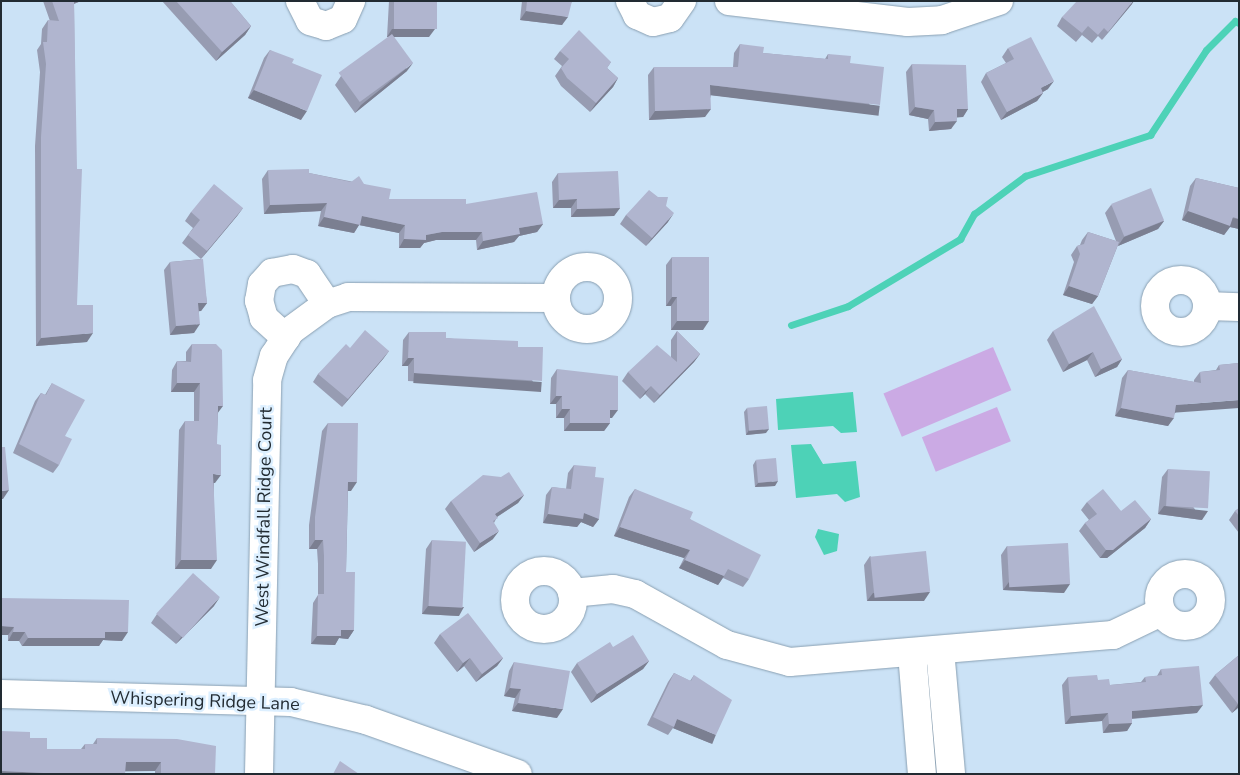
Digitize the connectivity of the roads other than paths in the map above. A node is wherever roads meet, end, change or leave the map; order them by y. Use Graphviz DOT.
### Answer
graph roads {
  1 [pos="300,1"];
  2 [pos="351,1"];
  3 [pos="630,1"];
  4 [pos="682,1"];
  5 [pos="729,1"];
  6 [pos="999,1"];
  7 [pos="556,298"];
  8 [pos="327,304"];
  9 [pos="1207,306"];
  10 [pos="1239,307"];
  11 [pos="286,338"];
  12 [pos="572,594"];
  13 [pos="1161,612"];
  14 [pos="940,650"];
  15 [pos="912,653"];
  16 [pos="1,694"];
  17 [pos="261,700"];
  18 [pos="259,774"];
  19 [pos="518,774"];
  20 [pos="922,774"];
  21 [pos="952,774"];
  1 -- 2 [label="street"];
  3 -- 4 [label="street"];
  5 -- 6 [label="street"];
  7 -- 8 [label="street, West Windfall Ridge Court"];
  8 -- 11 [label="street, West Windfall Ridge Court"];
  8 -- 11 [label="street"];
  9 -- 10 [label="street"];
  11 -- 17 [label="street, West Windfall Ridge Court"];
  12 -- 15 [label="street"];
  13 -- 14 [label="street"];
  14 -- 15 [label="street"];
  14 -- 21 [label="street"];
  15 -- 20 [label="street"];
  16 -- 17 [label="street, Whispering Ridge Lane"];
  17 -- 18 [label="street, West Windfall Ridge Court"];
  17 -- 19 [label="street, Whispering Ridge Lane"];
}
